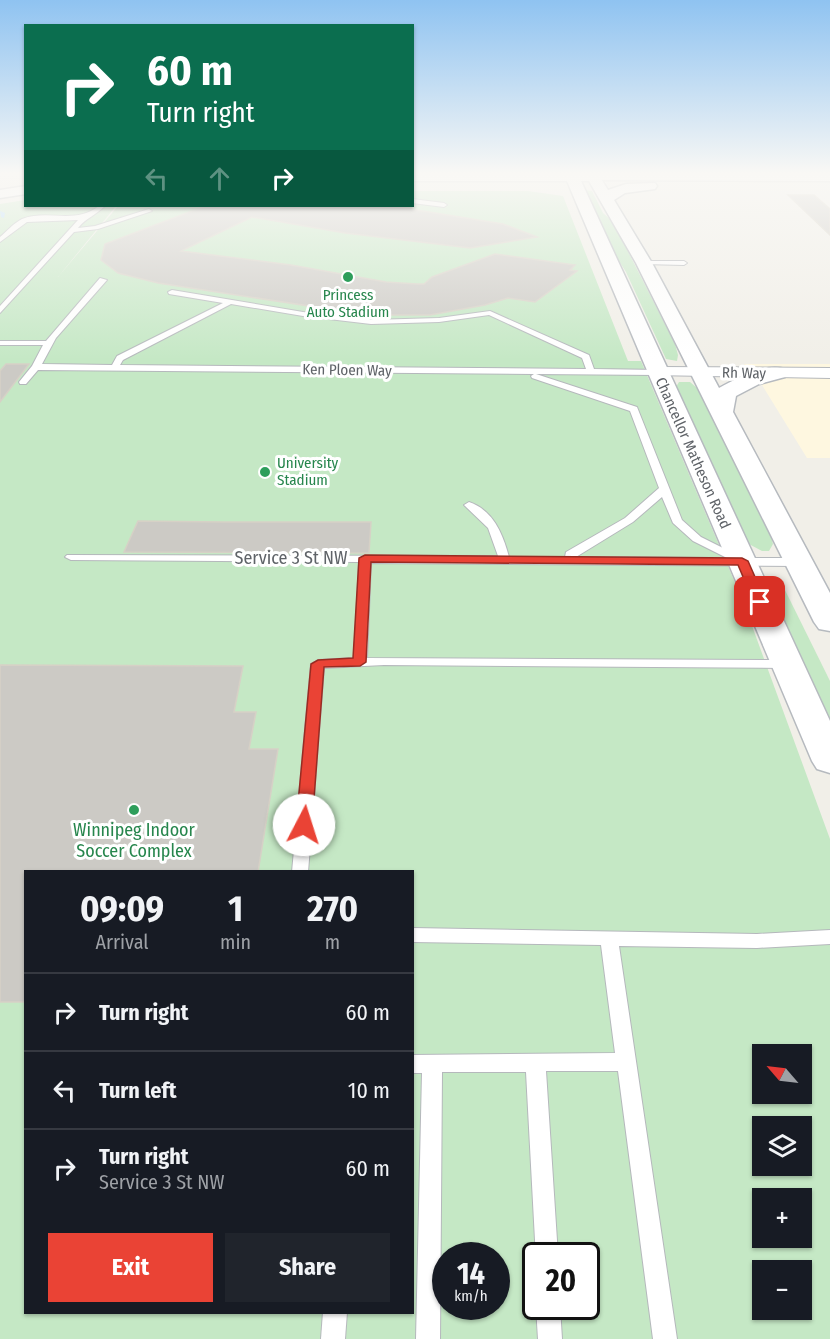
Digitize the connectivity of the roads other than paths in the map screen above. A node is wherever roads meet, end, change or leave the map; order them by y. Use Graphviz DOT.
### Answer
graph roads {
  1 [pos="67,235"];
  2 [pos="597,235"];
  3 [pos="629,235"];
  4 [pos="644,263"];
  5 [pos="684,263"];
  6 [pos="103,280"];
  7 [pos="172,292"];
  8 [pos="230,302"];
  9 [pos="0,311"];
  10 [pos="0,343"];
  11 [pos="49,343"];
  12 [pos="36,367"];
  13 [pos="114,368"];
  14 [pos="522,371"];
  15 [pos="591,372"];
  16 [pos="657,372"];
  17 [pos="700,373"];
  18 [pos="778,374"];
  19 [pos="830,374"];
  20 [pos="23,382"];
  21 [pos="721,414"];
  22 [pos="665,489"];
  23 [pos="469,505"];
  24 [pos="71,557"];
  25 [pos="365,558"];
  26 [pos="504,559"];
  27 [pos="571,560"];
  28 [pos="742,561"];
  29 [pos="798,562"];
  30 [pos="830,622"];
  31 [pos="360,662"];
  32 [pos="786,664"];
  33 [pos="830,761"];
  34 [pos="300,870"];
  35 [pos="414,935"];
  36 [pos="830,937"];
  37 [pos="609,938"];
  38 [pos="627,1062"];
  39 [pos="422,1064"];
  40 [pos="536,1064"];
  41 [pos="545,1242"];
  42 [pos="335,1314"];
  43 [pos="549,1320"];
  44 [pos="333,1339"];
  45 [pos="428,1339"];
  46 [pos="550,1339"];
  47 [pos="665,1339"];
  1 -- 9 [label="lane"];
  2 -- 16 [label="main road, Chancellor Matheson Road"];
  3 -- 4 [label="main road"];
  4 -- 5 [label="lane"];
  4 -- 17 [label="main road"];
  6 -- 11 [label="lane"];
  7 -- 8 [label="lane"];
  8 -- 13 [label="lane"];
  8 -- 15 [label="lane"];
  10 -- 11 [label="lane"];
  11 -- 12 [label="lane"];
  12 -- 13 [label="lane, Ken Ploen Way"];
  12 -- 20 [label="lane"];
  13 -- 14 [label="lane, Ken Ploen Way"];
  14 -- 15 [label="lane, Ken Ploen Way"];
  14 -- 22 [label="lane"];
  15 -- 16 [label="lane, Ken Ploen Way"];
  16 -- 17 [label="street, Rh Way"];
  16 -- 28 [label="main road, Chancellor Matheson Road"];
  17 -- 18 [label="street, Rh Way"];
  17 -- 21 [label="main road"];
  18 -- 19 [label="street, Rh Way"];
  18 -- 21 [label="main road"];
  21 -- 29 [label="main road"];
  22 -- 27 [label="lane"];
  22 -- 28 [label="lane"];
  23 -- 26 [label="lane"];
  24 -- 25 [label="lane, Service 3 St NW"];
  25 -- 26 [label="lane, Service 3 St NW"];
  25 -- 31 [label="lane"];
  26 -- 27 [label="lane, Service 3 St NW"];
  27 -- 28 [label="lane, Service 3 St NW"];
  28 -- 29 [label="lane, Service 3 St NW"];
  28 -- 32 [label="main road, Chancellor Matheson Road"];
  29 -- 30 [label="main road"];
  31 -- 32 [label="lane"];
  31 -- 34 [label="lane"];
  32 -- 33 [label="main road, Chancellor Matheson Road"];
  35 -- 37 [label="lane"];
  36 -- 37 [label="lane"];
  37 -- 38 [label="lane"];
  38 -- 40 [label="lane"];
  38 -- 47 [label="lane"];
  39 -- 40 [label="lane"];
  39 -- 45 [label="lane"];
  40 -- 41 [label="lane"];
  42 -- 44 [label="lane"];
  43 -- 46 [label="lane"];
}
